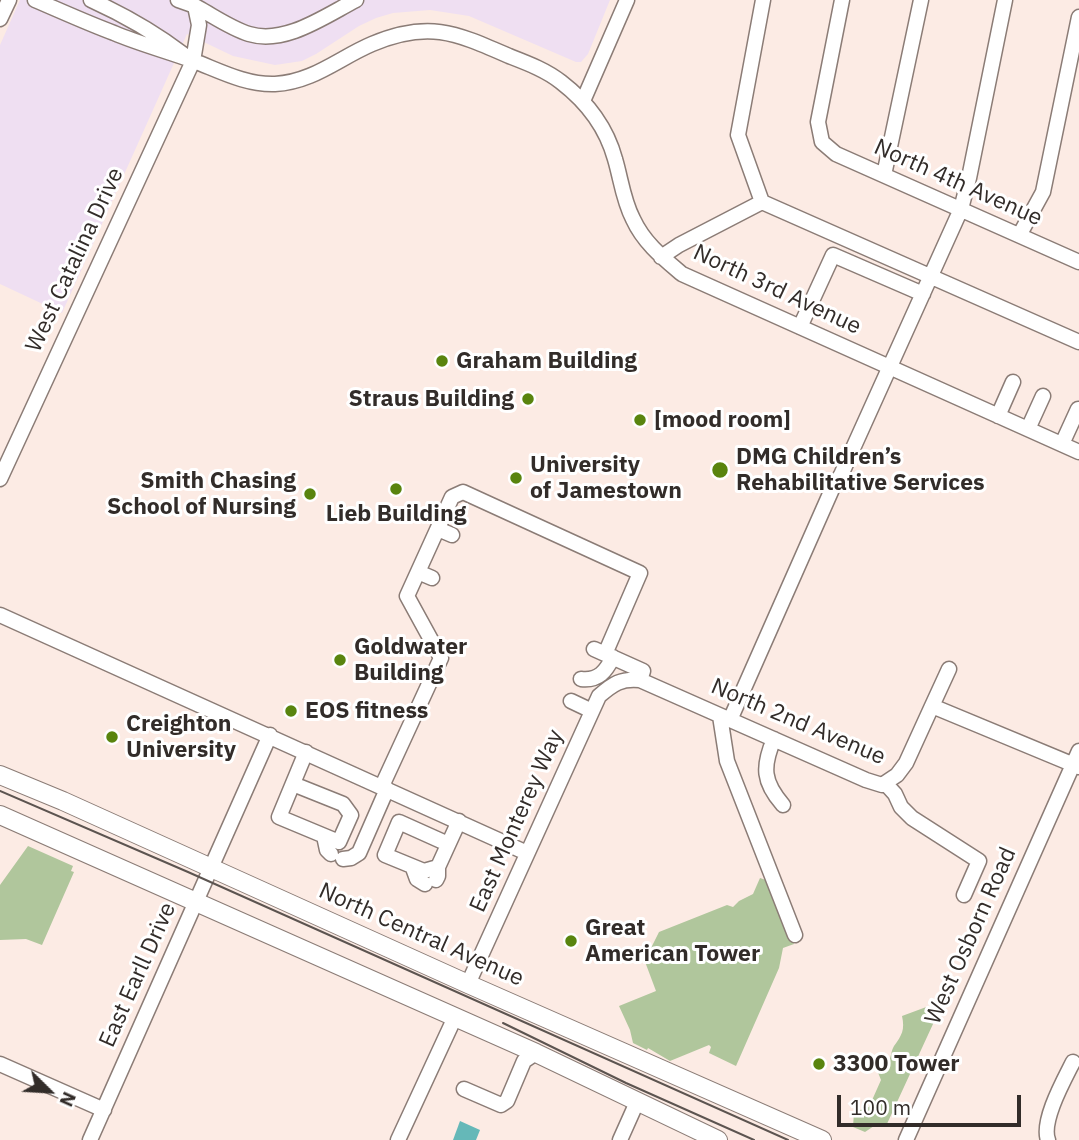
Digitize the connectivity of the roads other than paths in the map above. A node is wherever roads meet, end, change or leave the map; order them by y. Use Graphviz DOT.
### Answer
graph roads {
  1 [pos="9,0"];
  2 [pos="35,0"];
  3 [pos="91,0"];
  4 [pos="178,0"];
  5 [pos="356,0"];
  6 [pos="627,0"];
  7 [pos="763,0"];
  8 [pos="842,0"];
  9 [pos="921,0"];
  10 [pos="1005,0"];
  11 [pos="114,5"];
  12 [pos="195,6"];
  13 [pos="1079,17"];
  14 [pos="0,19"];
  15 [pos="193,61"];
  16 [pos="583,101"];
  17 [pos="884,175"];
  18 [pos="762,202"];
  19 [pos="961,209"];
  20 [pos="1020,234"];
  21 [pos="661,257"];
  22 [pos="1079,262"];
  23 [pos="931,276"];
  24 [pos="923,295"];
  25 [pos="800,327"];
  26 [pos="1069,339"];
  27 [pos="890,368"];
  28 [pos="1013,382"];
  29 [pos="1043,397"];
  30 [pos="1078,409"];
  31 [pos="998,416"];
  32 [pos="1028,429"];
  33 [pos="1062,444"];
  34 [pos="1079,452"];
  35 [pos="0,479"];
  36 [pos="438,529"];
  37 [pos="452,535"];
  38 [pos="0,615"];
  39 [pos="604,653"];
  40 [pos="949,669"];
  41 [pos="581,679"];
  42 [pos="640,680"];
  43 [pos="614,682"];
  44 [pos="571,702"];
  45 [pos="932,706"];
  46 [pos="592,711"];
  47 [pos="725,718"];
  48 [pos="270,735"];
  49 [pos="774,740"];
  50 [pos="306,752"];
  51 [pos="1077,761"];
  52 [pos="0,775"];
  53 [pos="293,783"];
  54 [pos="885,783"];
  55 [pos="385,788"];
  56 [pos="783,805"];
  57 [pos="0,815"];
  58 [pos="459,821"];
  59 [pos="324,836"];
  60 [pos="449,844"];
  61 [pos="527,853"];
  62 [pos="211,868"];
  63 [pos="413,868"];
  64 [pos="433,877"];
  65 [pos="964,895"];
  66 [pos="196,902"];
  67 [pos="795,934"];
  68 [pos="468,984"];
  69 [pos="455,1017"];
  70 [pos="536,1053"];
  71 [pos="1070,1060"];
  72 [pos="0,1064"];
  73 [pos="464,1088"];
  74 [pos="637,1102"];
  75 [pos="104,1110"];
  76 [pos="90,1140"];
  77 [pos="398,1140"];
  78 [pos="620,1140"];
  79 [pos="718,1140"];
  80 [pos="822,1140"];
  81 [pos="906,1140"];
  82 [pos="1048,1140"];
  1 -- 14 [label="street"];
  2 -- 15 [label="street, North 3rd Avenue"];
  3 -- 11 [label="street, North 3rd Avenue"];
  4 -- 12 [label="street"];
  5 -- 12 [label="street"];
  6 -- 16 [label="street"];
  7 -- 18 [label="street"];
  8 -- 17 [label="street, North 4th Avenue"];
  9 -- 17 [label="street"];
  10 -- 19 [label="street"];
  11 -- 15 [label="street, North 3rd Avenue"];
  12 -- 15 [label="street, West Catalina Drive"];
  13 -- 20 [label="street"];
  15 -- 16 [label="street, North 3rd Avenue"];
  15 -- 35 [label="street, West Catalina Drive"];
  16 -- 21 [label="street, North 3rd Avenue"];
  17 -- 19 [label="street, North 4th Avenue"];
  18 -- 21 [label="street"];
  18 -- 23 [label="street"];
  19 -- 20 [label="street, North 4th Avenue"];
  19 -- 23 [label="street"];
  20 -- 22 [label="street, North 4th Avenue"];
  21 -- 25 [label="street, North 3rd Avenue"];
  23 -- 24 [label="street"];
  23 -- 26 [label="street"];
  24 -- 25 [label="street"];
  24 -- 27 [label="street"];
  25 -- 27 [label="street, North 3rd Avenue"];
  27 -- 31 [label="street, North 3rd Avenue"];
  27 -- 47 [label="street"];
  28 -- 31 [label="street"];
  29 -- 32 [label="street"];
  30 -- 33 [label="street"];
  31 -- 32 [label="street, North 3rd Avenue"];
  32 -- 33 [label="street, North 3rd Avenue"];
  33 -- 34 [label="street, North 3rd Avenue"];
  36 -- 37 [label="street"];
  36 -- 39 [label="street"];
  36 -- 55 [label="street"];
  38 -- 48 [label="street"];
  39 -- 41 [label="street"];
  39 -- 42 [label="street"];
  40 -- 45 [label="street, North 2nd Avenue"];
  42 -- 43 [label="street, North 2nd Avenue"];
  42 -- 47 [label="street, North 2nd Avenue"];
  43 -- 46 [label="street, East Monterey Way"];
  44 -- 46 [label="street"];
  45 -- 51 [label="street"];
  45 -- 54 [label="street, North 2nd Avenue"];
  46 -- 61 [label="street, East Monterey Way"];
  47 -- 49 [label="street, North 2nd Avenue"];
  47 -- 67 [label="street"];
  48 -- 50 [label="street"];
  48 -- 62 [label="street, East Earll Drive"];
  49 -- 54 [label="street, North 2nd Avenue"];
  49 -- 56 [label="street"];
  50 -- 53 [label="street"];
  50 -- 55 [label="street"];
  51 -- 81 [label="street, West Osborn Road"];
  52 -- 62 [label="main road, North Central Avenue"];
  53 -- 59 [label="street"];
  53 -- 59 [label="street"];
  54 -- 65 [label="street"];
  55 -- 58 [label="street"];
  55 -- 59 [label="street"];
  57 -- 66 [label="main road"];
  58 -- 60 [label="street"];
  58 -- 61 [label="street"];
  60 -- 63 [label="street"];
  60 -- 64 [label="street"];
  61 -- 68 [label="street, East Monterey Way"];
  62 -- 66 [label="street, East Earll Drive"];
  62 -- 68 [label="main road, North Central Avenue"];
  63 -- 64 [label="street"];
  63 -- 64 [label="street"];
  66 -- 69 [label="main road"];
  66 -- 75 [label="street, East Earll Drive"];
  68 -- 80 [label="main road, North Central Avenue"];
  69 -- 70 [label="main road"];
  69 -- 77 [label="street"];
  70 -- 73 [label="street"];
  70 -- 74 [label="main road"];
  71 -- 82 [label="street"];
  72 -- 75 [label="street"];
  74 -- 78 [label="street"];
  74 -- 79 [label="main road"];
  75 -- 76 [label="street, East Earll Drive"];
}
